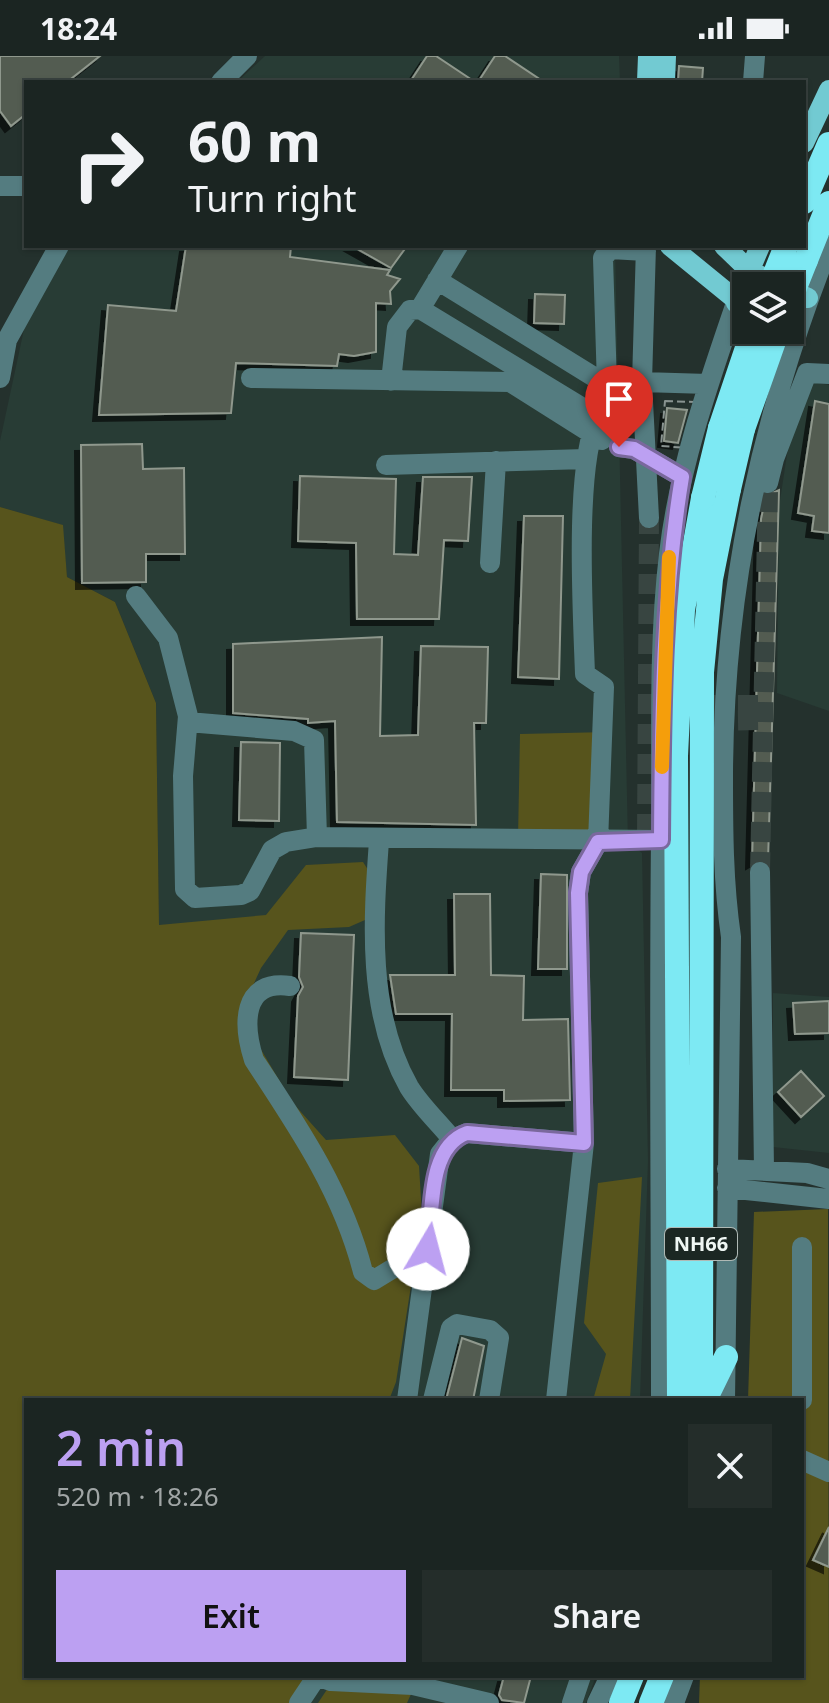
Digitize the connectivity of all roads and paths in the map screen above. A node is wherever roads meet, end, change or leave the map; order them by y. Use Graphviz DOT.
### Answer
graph roads {
  1 [pos="247,56"];
  2 [pos="648,56"];
  3 [pos="666,56"];
  4 [pos="755,56"];
  5 [pos="223,80"];
  6 [pos="647,80"];
  7 [pos="665,80"];
  8 [pos="753,80"];
  9 [pos="829,90"];
  10 [pos="806,139"];
  11 [pos="829,144"];
  12 [pos="0,186"];
  13 [pos="24,186"];
  14 [pos="806,197"];
  15 [pos="829,203"];
  16 [pos="806,238"];
  17 [pos="829,246"];
  18 [pos="58,248"];
  19 [pos="457,248"];
  20 [pos="672,248"];
  21 [pos="726,248"];
  22 [pos="759,248"];
  23 [pos="646,249"];
  24 [pos="796,253"];
  25 [pos="750,271"];
  26 [pos="781,272"];
  27 [pos="437,280"];
  28 [pos="804,284"];
  29 [pos="732,298"];
  30 [pos="420,309"];
  31 [pos="732,327"];
  32 [pos="756,344"];
  33 [pos="786,344"];
  34 [pos="827,367"];
  35 [pos="514,376"];
  36 [pos="0,378"];
  37 [pos="251,378"];
  38 [pos="391,381"];
  39 [pos="642,382"];
  40 [pos="708,384"];
  41 [pos="681,402"];
  42 [pos="680,409"];
  43 [pos="731,429"];
  44 [pos="615,437"];
  45 [pos="767,458"];
  46 [pos="586,459"];
  47 [pos="496,461"];
  48 [pos="386,465"];
  49 [pos="682,477"];
  50 [pos="768,483"];
  51 [pos="649,518"];
  52 [pos="490,563"];
  53 [pos="136,596"];
  54 [pos="188,722"];
  55 [pos="317,837"];
  56 [pos="652,839"];
  57 [pos="379,841"];
  58 [pos="598,842"];
  59 [pos="760,872"];
  60 [pos="290,986"];
  61 [pos="452,1139"];
  62 [pos="584,1143"];
  63 [pos="764,1170"];
  64 [pos="727,1178"];
  65 [pos="829,1179"];
  66 [pos="829,1199"];
  67 [pos="802,1247"];
  68 [pos="423,1281"];
  69 [pos="661,1351"];
  70 [pos="726,1357"];
  71 [pos="407,1398"];
  72 [pos="434,1398"];
  73 [pos="489,1398"];
  74 [pos="556,1398"];
  75 [pos="661,1398"];
  76 [pos="677,1398"];
  77 [pos="678,1398"];
  78 [pos="703,1398"];
  79 [pos="704,1398"];
  80 [pos="725,1398"];
  81 [pos="802,1398"];
  82 [pos="804,1461"];
  83 [pos="829,1472"];
  84 [pos="316,1678"];
  85 [pos="323,1678"];
  86 [pos="580,1678"];
  87 [pos="609,1678"];
  88 [pos="631,1678"];
  89 [pos="661,1678"];
  90 [pos="683,1678"];
  91 [pos="299,1703"];
  92 [pos="489,1703"];
  93 [pos="572,1703"];
  94 [pos="597,1703"];
  95 [pos="621,1703"];
  96 [pos="651,1703"];
  97 [pos="674,1703"];
  1 -- 5 [label="street"];
  2 -- 6 [label="main road"];
  3 -- 7 [label="main road"];
  4 -- 8 [label="street"];
  9 -- 10 [label="main road"];
  11 -- 14 [label="highway"];
  12 -- 13 [label="street"];
  15 -- 16 [label="highway"];
  17 -- 28 [label="street"];
  18 -- 36 [label="street"];
  19 -- 27 [label="street"];
  20 -- 29 [label="main road"];
  21 -- 25 [label="main road"];
  22 -- 25 [label="main road"];
  23 -- 27 [label="street"];
  23 -- 39 [label="street"];
  24 -- 26 [label="highway, bridge"];
  27 -- 30 [label="street"];
  30 -- 35 [label="street"];
  30 -- 38 [label="street"];
  31 -- 40 [label="street"];
  32 -- 43 [label="highway, NH66"];
  33 -- 45 [label="street"];
  34 -- 45 [label="street"];
  35 -- 38 [label="street"];
  35 -- 44 [label="street"];
  37 -- 38 [label="street"];
  39 -- 40 [label="street"];
  39 -- 44 [label="street"];
  40 -- 49 [label="street"];
  41 -- 42 [label="path"];
  43 -- 77 [label="highway, NH66, bridge"];
  43 -- 78 [label="highway, NH66, bridge"];
  44 -- 46 [label="street"];
  44 -- 49 [label="street"];
  44 -- 51 [label="street"];
  45 -- 50 [label="street"];
  45 -- 64 [label="street"];
  46 -- 47 [label="street"];
  46 -- 58 [label="street"];
  47 -- 48 [label="street"];
  47 -- 52 [label="street"];
  49 -- 56 [label="street"];
  53 -- 54 [label="street"];
  54 -- 55 [label="street"];
  54 -- 55 [label="street"];
  55 -- 57 [label="street"];
  56 -- 58 [label="street"];
  56 -- 69 [label="street"];
  57 -- 58 [label="street"];
  57 -- 61 [label="street"];
  58 -- 62 [label="street"];
  59 -- 63 [label="street"];
  60 -- 68 [label="street"];
  61 -- 62 [label="street"];
  61 -- 68 [label="street"];
  62 -- 74 [label="street"];
  63 -- 64 [label="street"];
  63 -- 65 [label="street"];
  64 -- 66 [label="street"];
  64 -- 70 [label="street"];
  67 -- 81 [label="street"];
  68 -- 71 [label="street"];
  69 -- 75 [label="street"];
  69 -- 76 [label="highway"];
  70 -- 79 [label="highway"];
  70 -- 80 [label="street"];
  72 -- 73 [label="street"];
  82 -- 83 [label="street"];
  84 -- 91 [label="street"];
  85 -- 92 [label="street"];
  86 -- 93 [label="street"];
  87 -- 94 [label="street"];
  88 -- 95 [label="highway"];
  89 -- 96 [label="highway"];
  90 -- 97 [label="street"];
}
